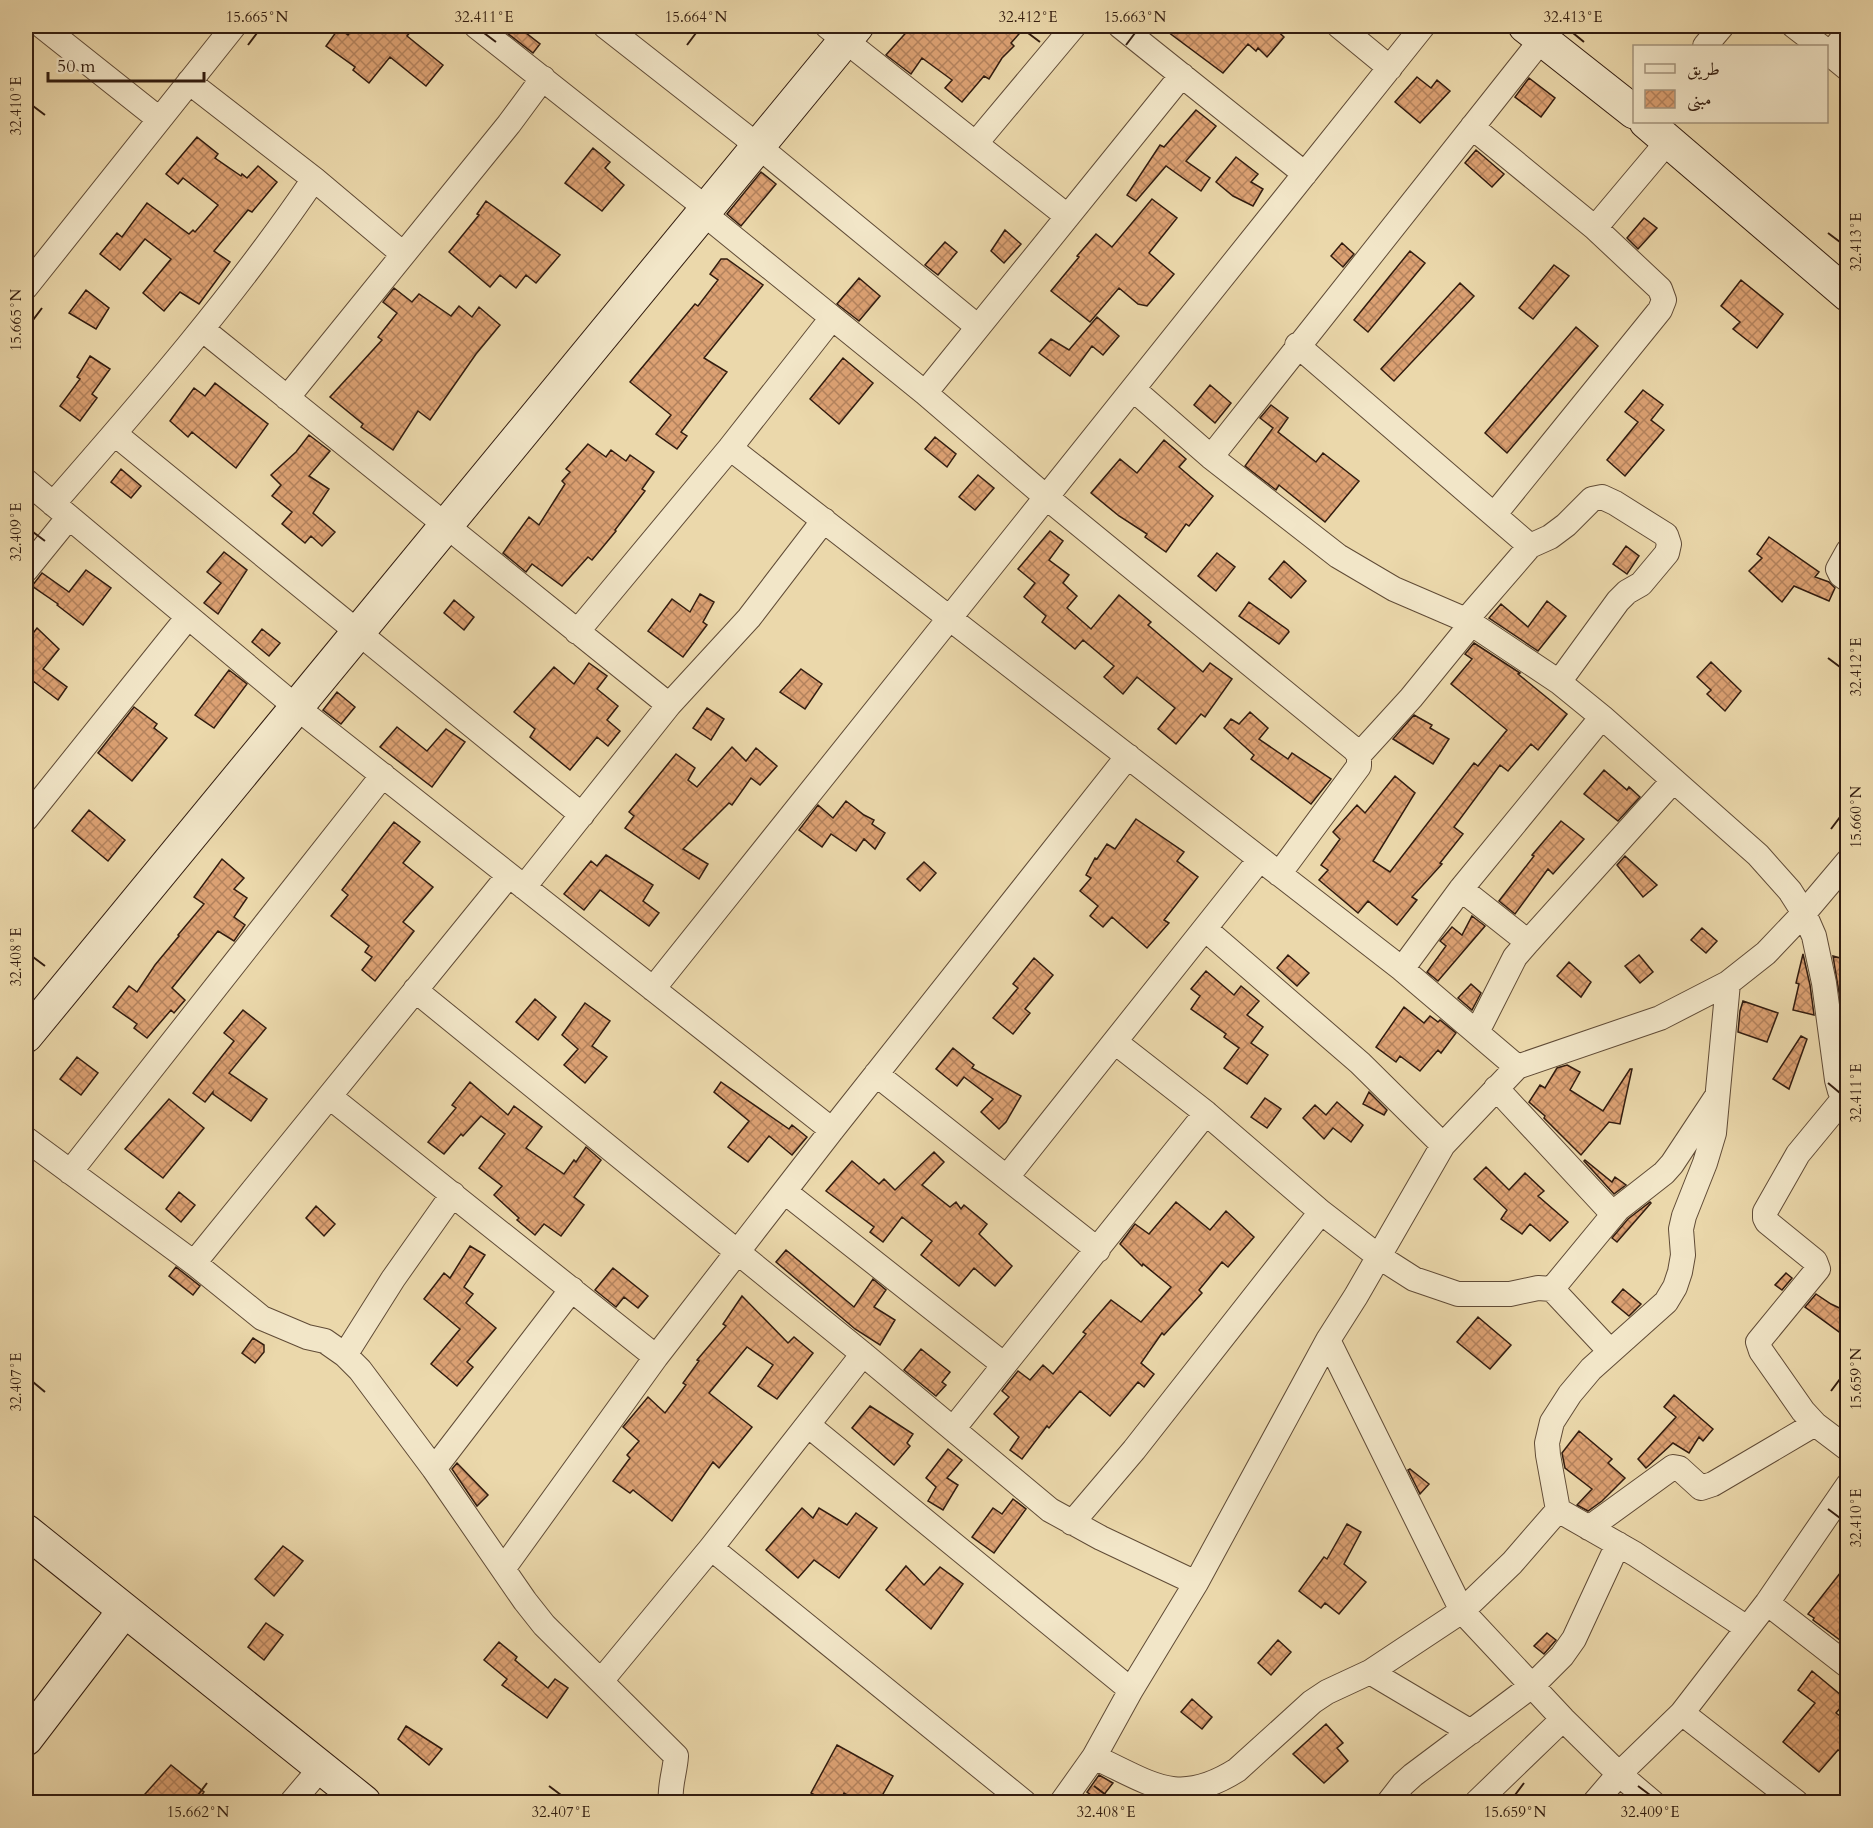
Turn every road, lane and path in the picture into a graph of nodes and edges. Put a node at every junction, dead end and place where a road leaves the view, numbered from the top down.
1 (42, 26) edge
2 (476, 26) edge
3 (605, 26) edge
4 (1074, 26) edge
5 (1120, 26) edge
6 (1339, 26) edge
7 (1424, 26) edge
8 (1722, 26) edge
9 (1794, 26) edge
10 (230, 27) edge
11 (843, 30) edge
12 (1534, 32) edge
13 (1848, 32) edge
14 (1706, 45) edge
15 (1818, 45) edge
16 (1831, 55) edge
17 (1390, 68) junction
18 (1182, 75) junction
19 (543, 78) junction
20 (189, 82) junction
21 (1633, 110) edge
22 (159, 119) junction
23 (1472, 127) junction
24 (1657, 131) edge
25 (976, 143) junction
26 (758, 146) junction
27 (1305, 174) junction
28 (314, 179) junction
29 (705, 211) junction
30 (1068, 216) junction
31 (1595, 228) junction
32 (404, 255) junction
33 (26, 287) edge
34 (1848, 295) edge
35 (832, 318) junction
36 (978, 327) junction
37 (202, 329) junction
38 (1297, 345) junction
39 (1133, 389) junction
40 (925, 393) junction
41 (287, 398) junction
42 (115, 434) junction
43 (730, 448) junction
44 (1211, 457) junction
45 (26, 482) edge
46 (1046, 497) junction
47 (61, 510) junction
48 (1494, 514) junction
49 (824, 520) junction
50 (445, 526) junction
51 (1530, 546) junction
52 (1848, 551) edge
53 (26, 570) edge
54 (1848, 580) edge
55 (188, 617) junction
56 (950, 618) junction
57 (1469, 621) junction
58 (358, 632) junction
59 (577, 632) junction
60 (1559, 682) junction
61 (669, 705) junction
62 (296, 707) junction
63 (1602, 717) junction
64 (1359, 755) junction
65 (1128, 756) junction
66 (383, 776) junction
67 (1673, 781) junction
68 (582, 815) junction
69 (26, 819) edge
70 (1260, 859) junction
71 (1848, 861) edge
72 (1279, 874) junction
73 (517, 881) junction
74 (1461, 889) junction
75 (1804, 913) junction
76 (1205, 929) junction
77 (1528, 942) junction
78 (1402, 969) junction
79 (1728, 983) junction
80 (653, 989) junction
81 (415, 990) junction
82 (1477, 1032) junction
83 (26, 1036) edge
84 (1115, 1042) junction
85 (1517, 1067) junction
86 (876, 1074) junction
87 (1496, 1088) junction
88 (1719, 1094) junction
89 (330, 1097) junction
90 (1846, 1098) edge
91 (1206, 1113) junction
92 (832, 1130) junction
93 (26, 1139) edge
94 (1443, 1145) junction
95 (70, 1172) junction
96 (1008, 1177) junction
97 (785, 1192) junction
98 (453, 1194) junction
99 (1321, 1212) junction
100 (1613, 1214) junction
101 (1098, 1250) junction
102 (739, 1252) junction
103 (1378, 1256) junction
104 (194, 1263) junction
105 (572, 1289) junction
106 (1552, 1289) junction
107 (1328, 1340) junction
108 (1610, 1351) junction
109 (863, 1354) junction
110 (345, 1355) junction
111 (656, 1357) junction
112 (1003, 1364) junction
113 (1815, 1424) junction
114 (808, 1425) junction
115 (953, 1429) junction
116 (1848, 1449) edge
117 (434, 1468) junction
118 (1848, 1485) edge
119 (1558, 1510) junction
120 (1072, 1523) junction
121 (1589, 1528) junction
122 (26, 1531) edge
123 (1618, 1544) junction
124 (711, 1548) junction
125 (503, 1569) junction
126 (1196, 1583) junction
127 (1767, 1603) junction
128 (124, 1611) junction
129 (1462, 1611) junction
130 (1748, 1628) junction
131 (1848, 1666) edge
132 (1370, 1672) junction
133 (601, 1681) junction
134 (1533, 1686) junction
135 (1131, 1690) junction
136 (1682, 1713) junction
137 (1563, 1719) junction
138 (1471, 1732) junction
139 (26, 1739) edge
140 (1094, 1757) junction
141 (320, 1768) junction
142 (1619, 1774) junction
143 (1173, 1791) junction
144 (292, 1803) edge
145 (364, 1803) edge
146 (671, 1803) edge
147 (1024, 1803) edge
148 (1062, 1803) edge
149 (1195, 1803) edge
150 (1389, 1803) edge
151 (1477, 1803) edge
152 (1595, 1803) edge
153 (1652, 1803) edge
154 (1796, 1803) edge

1 - 22 street
2 - 19 street
3 - 26 street
4 - 25 street
5 - 18 street
6 - 17 street
7 - 17 street
8 - 14 street
9 - 15 street
10 - 20 street
11 - 25 street
11 - 26 street
12 - 21 street
12 - 23 street
13 - 16 street
17 - 27 street
18 - 27 street
18 - 30 street
19 - 29 street
19 - 32 street
20 - 22 street
20 - 28 street
22 - 33 street
23 - 31 street
23 - 38 street
24 - 31 street
24 - 34 street
25 - 30 street
26 - 29 street
26 - 36 street
27 - 39 street
28 - 32 street
28 - 37 street
29 - 35 street
29 - 50 street
30 - 36 street
31 - 48 street
32 - 41 street
35 - 40 street
35 - 43 street
36 - 40 street
37 - 41 street
37 - 42 street
38 - 44 street
38 - 48 street
39 - 44 street
39 - 46 street
40 - 46 street
41 - 50 street
42 - 47 street
42 - 58 street
43 - 49 street
43 - 59 street
44 - 57 street
45 - 47 street
46 - 56 street
46 - 64 street
47 - 53 street
47 - 55 street
48 - 51 street
49 - 56 street
49 - 61 street
50 - 58 street
50 - 59 street
51 - 57 street
51 - 60 street
52 - 54 street
55 - 62 street
55 - 69 street
56 - 65 street
56 - 80 street
57 - 60 street
57 - 64 street
58 - 62 street
58 - 68 street
59 - 61 street
60 - 63 street
61 - 68 street
62 - 66 street
62 - 83 street
63 - 67 street
63 - 74 street
64 - 72 street
65 - 70 street
65 - 86 street
66 - 73 street
66 - 95 street
67 - 75 street
67 - 77 street
68 - 73 street
70 - 72 street
70 - 76 street
71 - 75 street
72 - 78 street
73 - 80 street
73 - 81 street
74 - 77 street
74 - 78 street
75 - 79 street
75 - 90 street
76 - 84 street
76 - 94 street
77 - 82 street
78 - 82 street
79 - 85 street
79 - 88 street
80 - 92 street
81 - 89 street
81 - 102 street
82 - 85 street
84 - 91 street
84 - 96 street
85 - 87 street
86 - 92 street
86 - 96 street
87 - 94 street
87 - 100 street
88 - 100 street
88 - 108 street
89 - 98 street
89 - 104 street
90 - 113 street
91 - 99 street
91 - 101 street
92 - 97 street
93 - 95 street
94 - 103 street
95 - 104 street
96 - 101 street
97 - 102 street
97 - 112 street
98 - 105 street
98 - 110 street
99 - 103 street
99 - 120 street
100 - 106 street
101 - 112 street
102 - 109 street
102 - 111 street
103 - 106 street
103 - 107 street
104 - 110 street
105 - 111 street
105 - 117 street
106 - 108 street
107 - 126 street
107 - 129 street
108 - 119 street
109 - 114 street
109 - 115 street
110 - 117 street
111 - 125 street
112 - 115 street
113 - 116 street
113 - 121 street
114 - 124 street
114 - 135 street
115 - 120 street
117 - 125 street
118 - 127 street
119 - 121 street
119 - 129 street
120 - 126 street
121 - 123 street
122 - 128 street
123 - 130 street
123 - 134 street
124 - 133 street
124 - 147 street
125 - 133 street
126 - 135 street
127 - 130 street
127 - 131 street
128 - 139 street
128 - 141 street
129 - 132 street
129 - 134 street
130 - 136 street
132 - 138 street
132 - 143 street
133 - 146 street
134 - 137 street
134 - 138 street
135 - 140 street
136 - 142 street
136 - 154 street
137 - 142 street
137 - 151 street
138 - 150 street
140 - 143 street
140 - 148 street
141 - 144 street
141 - 145 street
142 - 152 street
142 - 153 street
143 - 149 street

